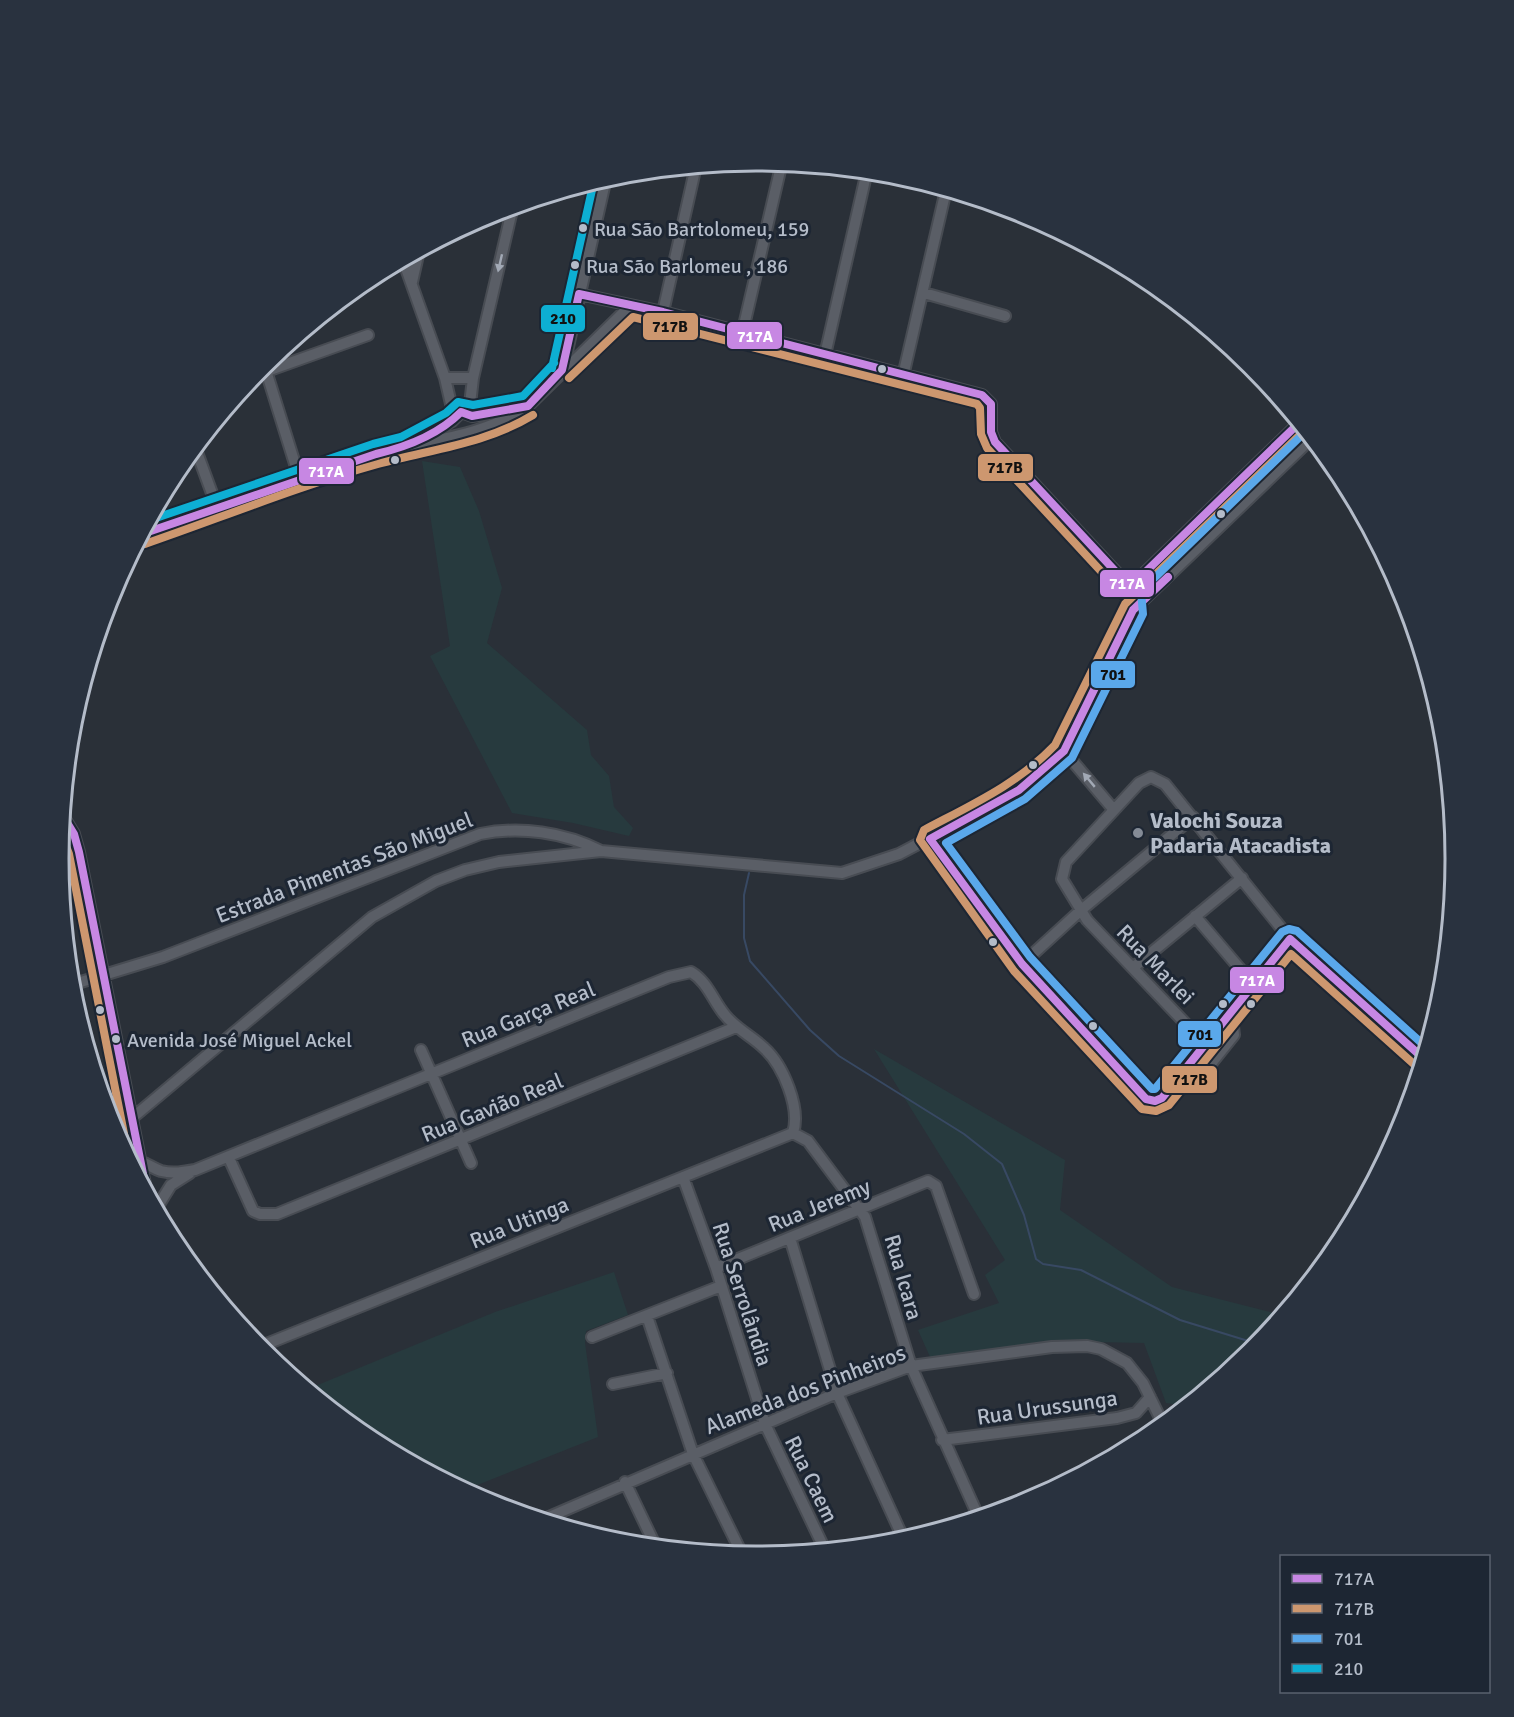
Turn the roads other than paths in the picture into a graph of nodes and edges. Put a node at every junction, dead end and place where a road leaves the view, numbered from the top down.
1 (780, 171) edge
2 (694, 174) edge
3 (865, 179) edge
4 (603, 188) edge
5 (594, 191) edge
6 (945, 197) edge
7 (601, 198) junction
8 (511, 217) edge
9 (417, 261) edge
10 (406, 267) edge
11 (412, 282) junction
12 (924, 292) junction
13 (579, 294) junction
14 (630, 306) junction
15 (663, 312) junction
16 (1005, 316) dead end
17 (742, 333) junction
18 (368, 335) dead end
19 (825, 355) junction
20 (275, 368) edge
21 (562, 370) junction
22 (268, 376) edge
23 (903, 376) junction
24 (445, 378) junction
25 (473, 378) junction
26 (528, 406) junction
27 (470, 415) junction
28 (453, 418) junction
29 (1293, 428) edge
30 (465, 432) junction
31 (1305, 443) edge
32 (405, 447) junction
33 (199, 457) edge
34 (300, 480) junction
35 (217, 507) junction
36 (153, 530) edge
37 (1130, 587) junction
38 (1133, 610) junction
39 (1064, 751) junction
40 (1114, 810) junction
41 (1193, 817) junction
42 (70, 827) edge
43 (930, 839) junction
44 (601, 851) junction
45 (1242, 878) junction
46 (1080, 911) junction
47 (1195, 916) junction
48 (1290, 939) junction
49 (1022, 964) junction
50 (1134, 967) junction
51 (103, 977) junction
52 (80, 983) edge
53 (1253, 984) junction
54 (1227, 1016) junction
55 (736, 1027) junction
56 (1205, 1044) junction
57 (422, 1050) dead end
58 (1417, 1053) edge
59 (433, 1074) junction
60 (1179, 1076) junction
61 (159, 1095) junction
62 (129, 1106) junction
63 (131, 1119) junction
64 (793, 1133) junction
65 (460, 1141) junction
66 (135, 1153) edge
67 (230, 1158) junction
68 (471, 1163) dead end
69 (142, 1166) edge
70 (195, 1170) junction
71 (683, 1177) junction
72 (161, 1201) edge
73 (861, 1210) junction
74 (790, 1238) junction
75 (716, 1268) junction
76 (722, 1286) junction
77 (974, 1294) dead end
78 (647, 1316) junction
79 (592, 1337) dead end
80 (269, 1343) edge
81 (911, 1366) junction
82 (667, 1373) junction
83 (613, 1384) dead end
84 (837, 1393) junction
85 (1150, 1397) junction
86 (1159, 1416) edge
87 (765, 1424) junction
88 (942, 1440) junction
89 (693, 1454) junction
90 (625, 1482) junction
91 (976, 1511) edge
92 (555, 1514) edge
93 (900, 1531) edge
94 (652, 1538) edge
95 (822, 1543) edge
96 (738, 1546) edge

1 - 17 street
2 - 15 street
3 - 19 street
4 - 7 street
5 - 7 street
6 - 12 street
7 - 13 street
8 -> 25 street
9 - 11 street
10 - 11 street
11 - 24 street
12 - 16 street
12 - 23 street
13 - 14 street
13 - 21 street
14 - 15 street
14 - 21 street
15 - 17 street
17 - 19 street
18 - 20 street
19 - 23 street
21 - 26 street
22 - 34 street
23 - 37 street
24 - 25 street
24 - 28 street
25 - 27 street
26 - 27 street
26 - 30 street
27 - 28 street
27 - 30 street
28 - 30 street
28 - 32 street
29 - 37 street
30 - 32 street
31 - 38 street
32 - 34 street
33 - 35 street
34 - 35 street
35 - 36 street
37 - 38 street
38 - 39 street
40 -> 39 street
39 - 43 street
40 - 41 street, Rua Marlei
40 - 46 street, Rua Marlei
41 - 45 street
41 - 46 street
42 - 51 street
43 - 44 street
43 - 49 street
44 - 51 street, Estrada Pimentas São Miguel
44 - 61 street
45 - 47 street
45 - 48 street
46 - 49 street
46 - 50 street, Rua Marlei
47 - 50 street
47 - 53 street
48 - 53 street
48 - 58 street
49 - 60 street
50 - 56 street, Rua Marlei
51 - 52 street, Estrada Pimentas São Miguel
51 - 62 street
53 - 54 street
54 - 56 street
54 - 60 street
55 - 59 street, Rua Garça Real
55 - 64 street, Rua Garça Real
55 - 65 street, Rua Gavião Real
56 - 60 street
57 - 59 street
59 - 65 street
59 - 67 street, Rua Garça Real
61 - 62 street
61 - 63 street
62 - 63 street
63 - 66 street
64 - 71 street, Rua Utinga
64 - 73 street, Rua Icara
65 - 67 street, Rua Gavião Real
65 - 68 street
67 - 70 street, Rua Garça Real
69 - 70 street
70 - 72 street
71 - 75 street, Rua Serrolândia
71 - 80 street, Rua Utinga
73 - 74 street, Rua Jeremy
73 - 77 street, Rua Jeremy
73 - 81 street, Rua Icara
74 - 75 street, Rua Jeremy
74 - 84 street
75 - 76 street, Rua Serrolândia
76 - 78 street
76 - 87 street, Rua Serrolândia
78 - 79 street
78 - 82 street
81 - 84 street, Alameda dos Pinheiros
81 - 85 street, Alameda dos Pinheiros
81 - 88 street, Rua Icara
82 - 83 street
82 - 89 street
84 - 87 street, Alameda dos Pinheiros
84 - 93 street
85 - 86 street, Alameda dos Pinheiros
85 - 88 street, Rua Urussunga
87 - 89 street, Alameda dos Pinheiros
87 - 95 street, Rua Caem
88 - 91 street, Rua Icara
89 - 90 street, Alameda dos Pinheiros
89 - 96 street
90 - 92 street, Alameda dos Pinheiros
90 - 94 street

